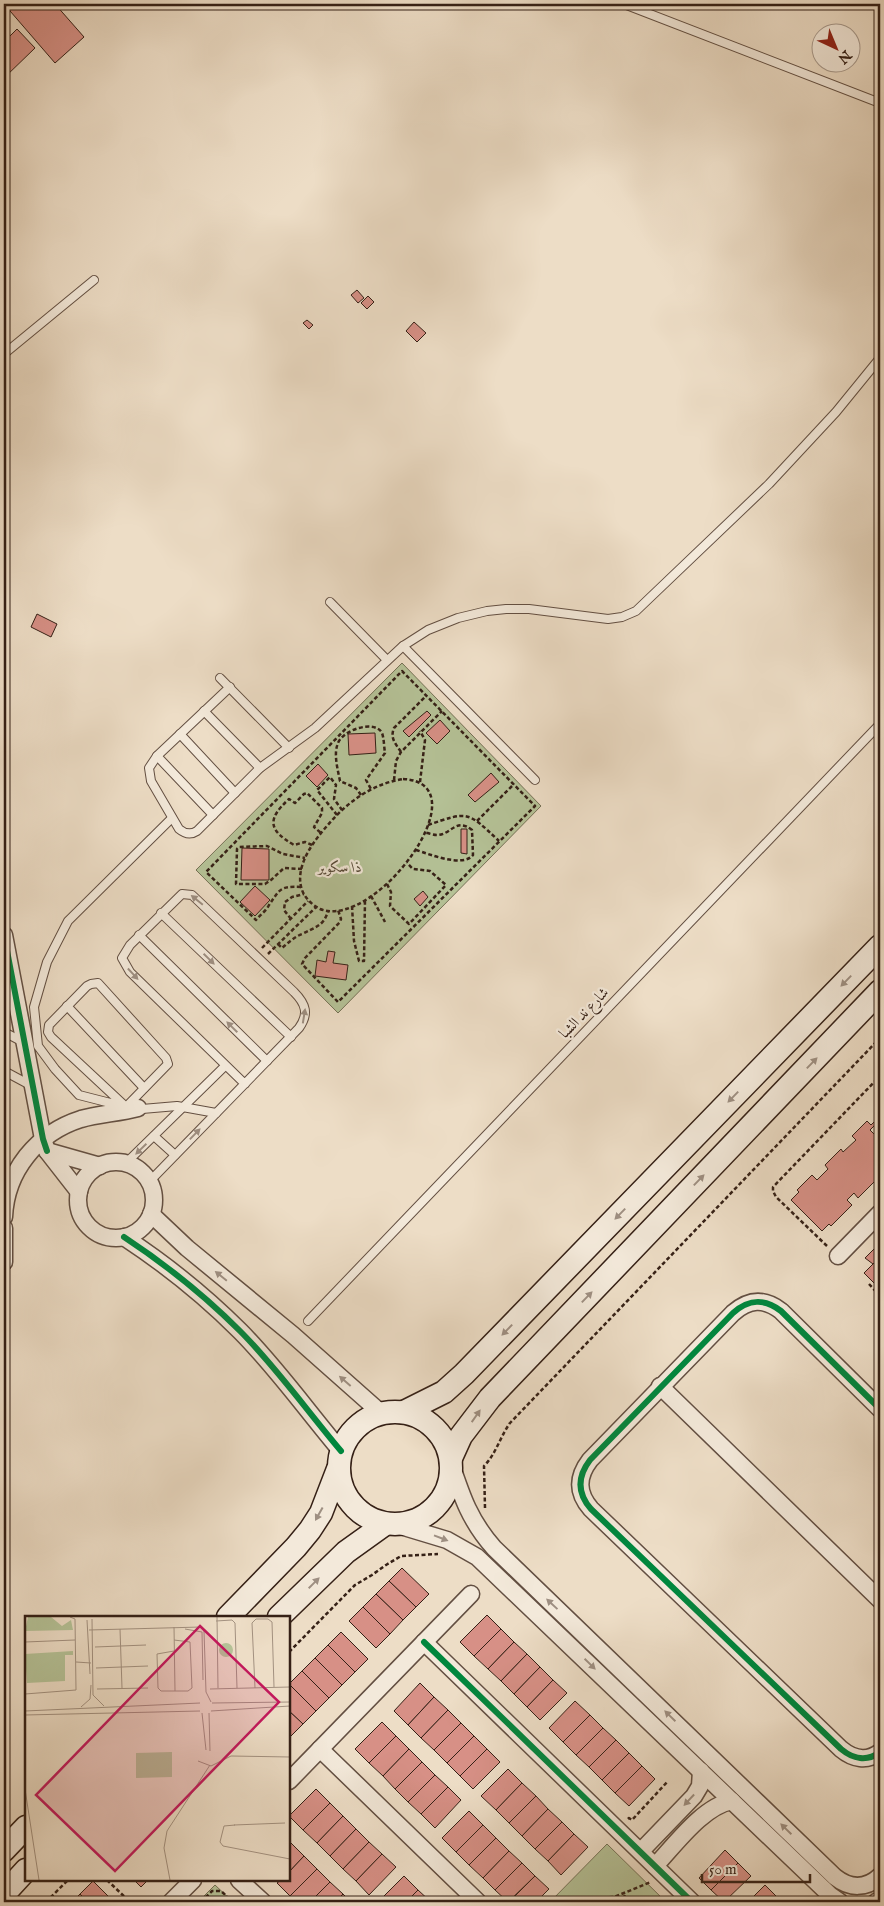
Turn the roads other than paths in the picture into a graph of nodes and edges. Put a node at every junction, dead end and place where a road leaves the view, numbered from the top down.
1 (624, 4) edge
2 (880, 103) edge
3 (94, 280) dead end
4 (4, 354) edge
5 (880, 358) edge
6 (330, 602) dead end
7 (402, 646) junction
8 (387, 660) junction
9 (220, 678) dead end
10 (230, 687) junction
11 (204, 711) junction
12 (880, 724) edge
13 (180, 734) junction
14 (289, 748) junction
15 (157, 756) junction
16 (260, 768) junction
17 (535, 780) dead end
18 (235, 792) junction
19 (213, 815) junction
20 (172, 818) junction
21 (161, 913) junction
22 (4, 935) edge
23 (140, 935) junction
24 (880, 946) edge
25 (880, 991) edge
26 (67, 1006) junction
27 (4, 1032) edge
28 (291, 1037) junction
29 (24, 1042) junction
30 (267, 1061) junction
31 (225, 1066) junction
32 (4, 1071) edge
33 (245, 1084) junction
34 (32, 1086) junction
35 (144, 1088) junction
36 (184, 1106) junction
37 (132, 1108) junction
38 (216, 1113) junction
39 (154, 1136) junction
40 (45, 1145) junction
41 (175, 1155) junction
42 (126, 1163) junction
43 (100, 1166) junction
44 (149, 1182) junction
45 (79, 1192) junction
46 (880, 1213) edge
47 (151, 1214) junction
48 (4, 1216) edge
49 (4, 1228) edge
50 (124, 1237) junction
51 (838, 1256) road end
52 (4, 1262) edge
53 (308, 1321) dead end
54 (660, 1386) junction
55 (880, 1409) edge
56 (404, 1412) junction
57 (382, 1413) junction
58 (340, 1460) junction
59 (451, 1461) junction
60 (389, 1524) junction
61 (471, 1594) dead end
62 (880, 1600) edge
63 (229, 1616) edge
64 (280, 1616) edge
65 (424, 1642) junction
66 (320, 1749) junction
67 (880, 1752) edge
68 (701, 1772) junction
69 (290, 1780) edge
70 (732, 1802) junction
71 (25, 1828) edge
72 (4, 1850) edge
73 (640, 1851) junction
74 (25, 1871) edge
75 (655, 1873) junction
76 (880, 1876) edge
77 (192, 1881) edge
78 (240, 1881) edge
79 (4, 1894) edge
80 (880, 1900) edge
81 (171, 1902) edge
82 (263, 1902) edge
83 (478, 1902) edge
84 (692, 1902) edge
85 (840, 1902) edge
86 (876, 1902) edge

1 - 2 lane
3 - 4 lane
5 - 7 lane
6 - 8 lane
7 - 8 lane
7 - 17 lane
8 - 14 lane
9 - 10 lane
10 - 11 lane
10 - 14 lane
11 - 13 lane
11 - 16 lane
12 - 53 lane, شارع ند الشبا
13 - 15 lane
13 - 18 lane
14 - 16 lane
15 - 19 lane
15 - 20 lane
16 - 18 lane
18 - 19 lane
19 - 20 lane
20 - 37 lane
21 - 23 lane
21 -> 28 lane
28 -> 21 lane
22 - 29 street
30 -> 23 lane
23 -> 31 lane
24 -> 56 main road
59 -> 25 main road
26 - 35 lane
26 - 35 lane
26 - 37 lane
27 - 29 lane
28 - 30 lane
29 - 34 street
30 - 33 lane
31 - 33 lane
31 - 36 lane
32 - 34 lane
33 - 38 lane
34 - 40 street
35 - 37 lane
36 - 37 lane
36 - 38 lane
36 - 39 lane
37 - 40 street
41 -> 38 lane
39 - 41 lane
39 -> 42 lane
40 - 43 street
40 - 45 street
40 - 48 street
41 - 44 lane
42 - 43 street
42 - 44 street
43 - 45 street
44 - 47 street
45 - 50 street
46 - 51 street
47 - 50 street
57 -> 47 street
49 - 52 street
50 - 58 street
54 - 55 street
54 - 62 street
54 - 67 street
56 - 57 main road
56 - 59 main road
57 - 58 main road
58 - 60 main road
58 -> 63 main road
59 - 60 main road
76 -> 59 street
64 -> 60 main road
60 -> 68 street
61 - 65 street
65 - 66 street
65 - 73 street
66 - 69 street
66 - 83 street
68 - 70 street
68 -> 73 street
70 - 75 street
70 - 85 street
71 - 72 main road
73 - 75 street
74 - 79 main road
75 - 84 street
77 - 81 street
78 - 82 street
80 - 86 street

